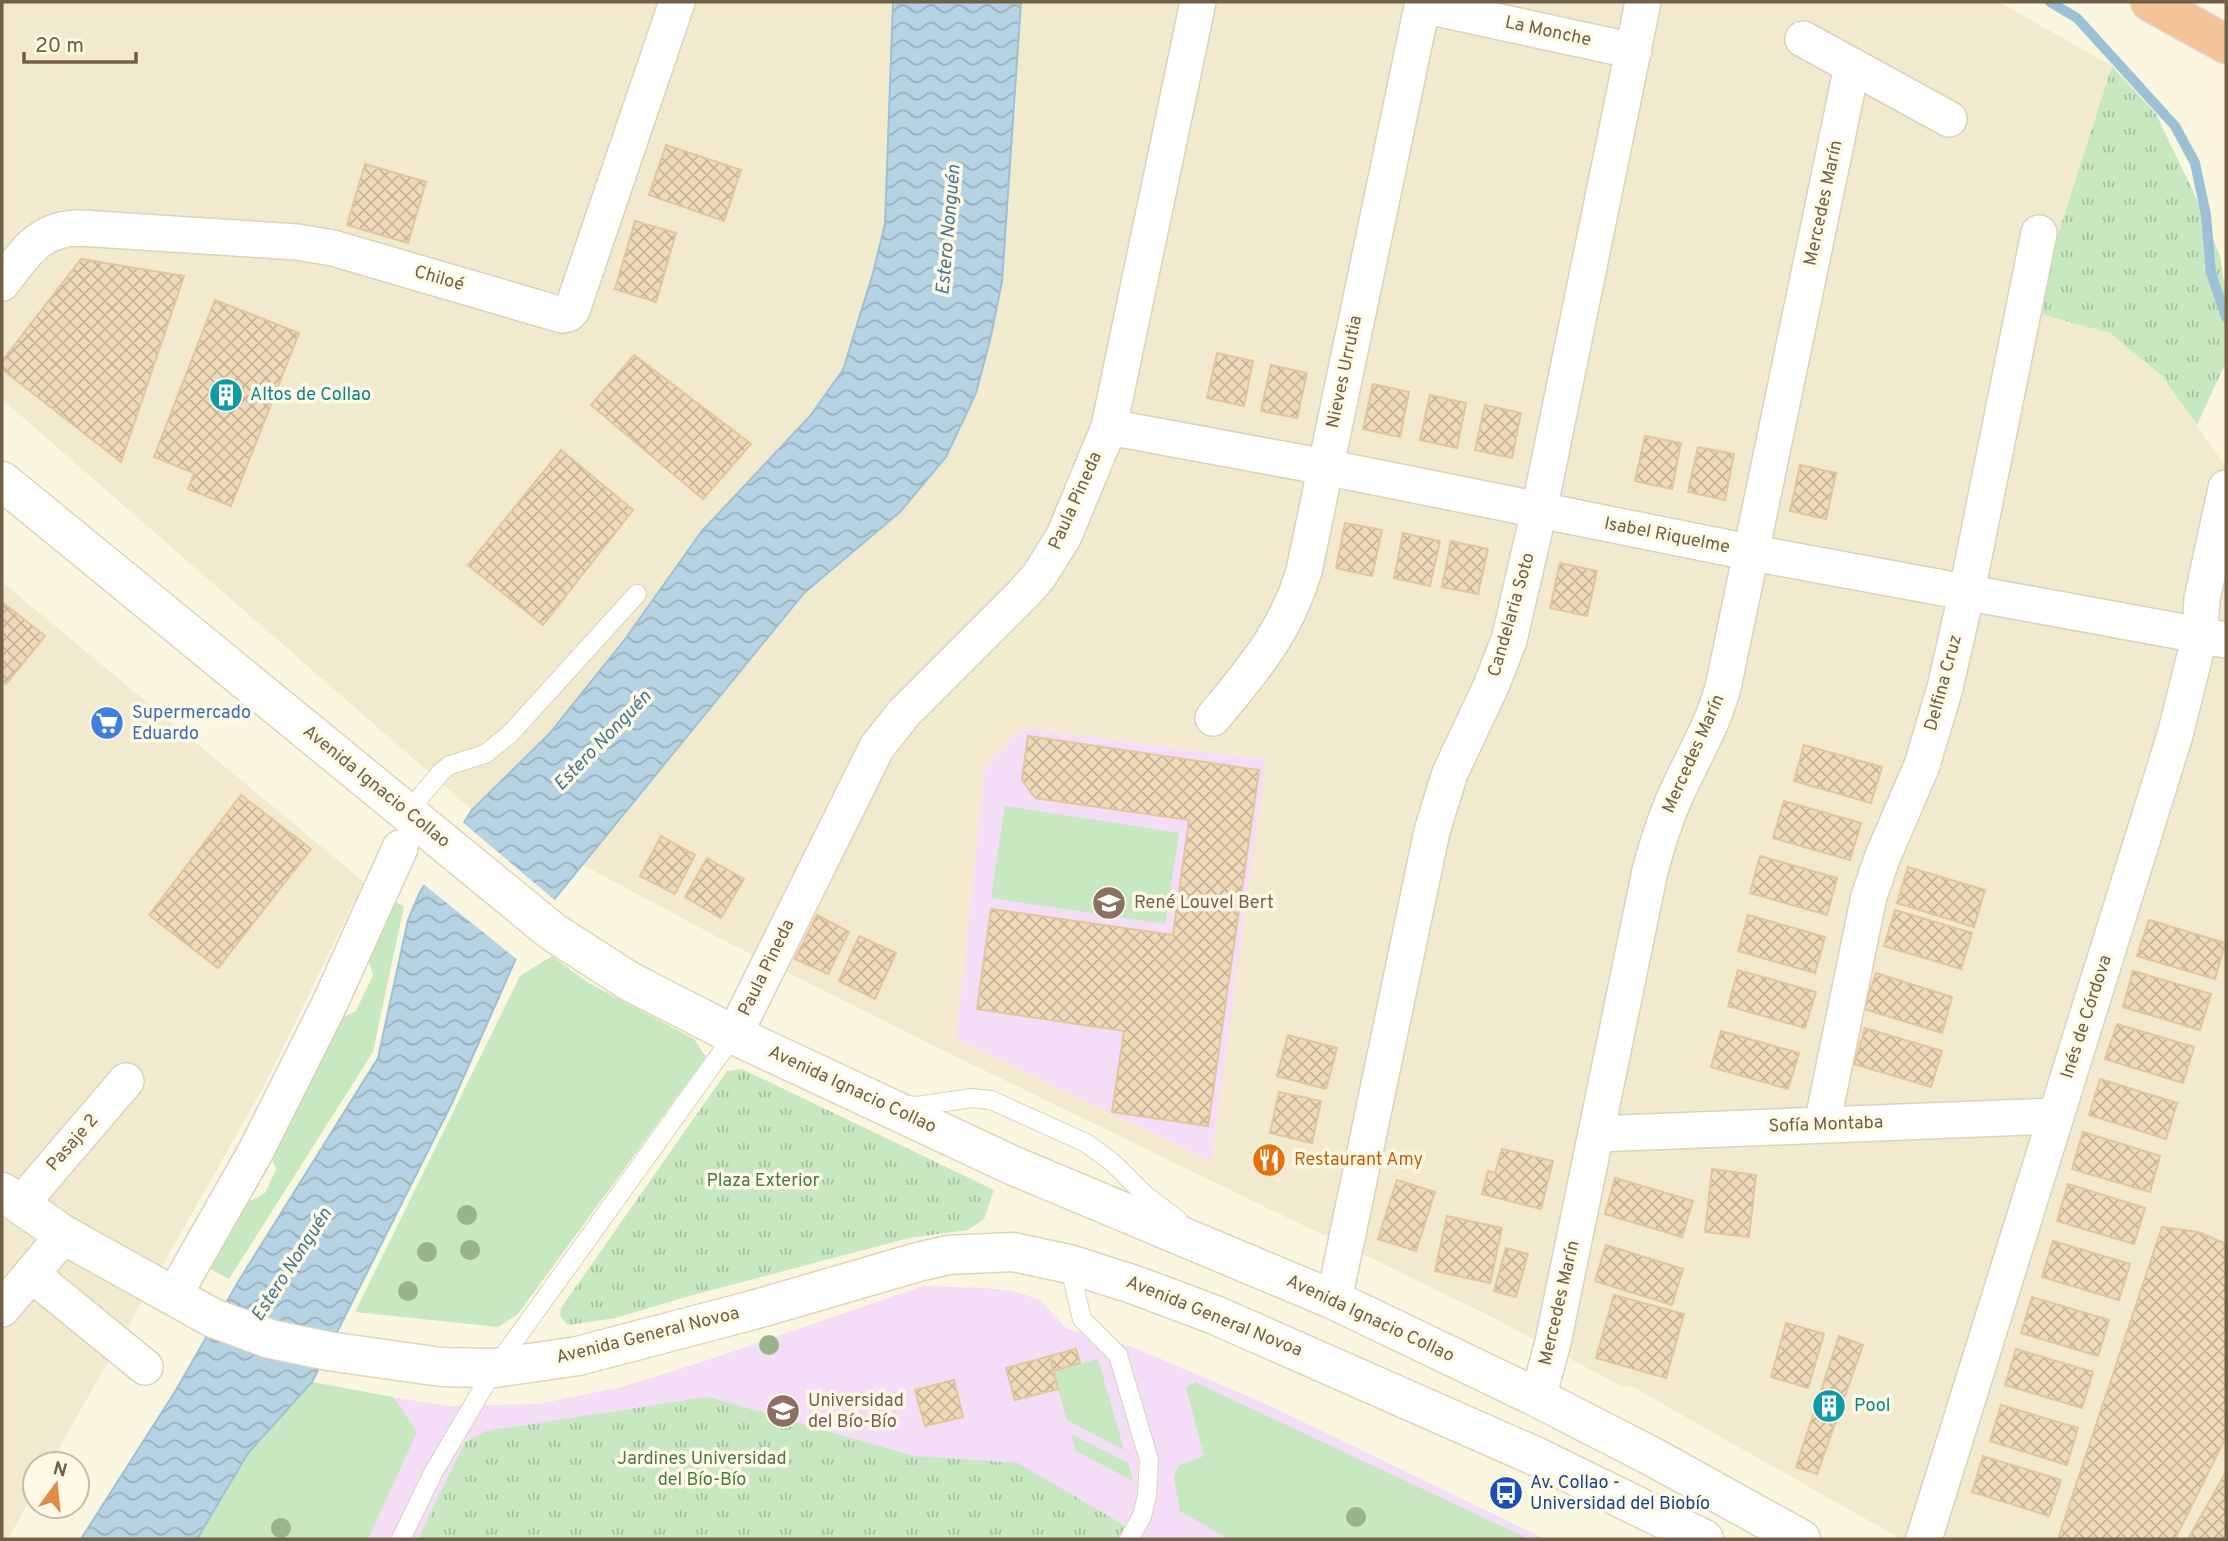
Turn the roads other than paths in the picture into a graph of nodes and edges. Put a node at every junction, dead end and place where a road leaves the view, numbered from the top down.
1 (677, 2) edge
2 (1198, 2) edge
3 (1643, 2) edge
4 (2150, 2) edge
5 (1422, 4) edge
6 (1802, 38) dead end
7 (2226, 44) edge
8 (1633, 51) junction
9 (1852, 66) junction
10 (1949, 119) dead end
11 (2039, 233) dead end
12 (2, 283) edge
13 (1109, 427) junction
14 (1325, 467) junction
15 (2, 481) edge
16 (2226, 488) edge
17 (1539, 511) junction
18 (1753, 553) junction
19 (1967, 592) junction
20 (637, 594) dead end
21 (2213, 637) edge
22 (1213, 718) dead end
23 (404, 830) junction
24 (734, 1035) junction
25 (126, 1081) dead end
26 (870, 1099) junction
27 (2056, 1116) junction
28 (1822, 1125) junction
29 (1596, 1134) junction
30 (11, 1199) edge
31 (64, 1234) junction
32 (1220, 1251) junction
33 (1069, 1264) junction
34 (31, 1274) junction
35 (1334, 1300) junction
36 (183, 1303) junction
37 (2, 1309) edge
38 (145, 1367) dead end
39 (495, 1368) junction
40 (1538, 1398) junction
41 (401, 1539) edge
42 (1129, 1539) edge
43 (1704, 1539) edge
44 (1801, 1539) edge
45 (1924, 1539) edge

1 - 12 street, Chiloé
2 - 13 street, Paula Pineda
3 - 8 street, Candelaria Soto
4 - 7 highway
5 - 8 street, La Monche
5 - 14 street, Nieves Urrutia
6 - 9 street
8 - 17 street, Candelaria Soto
9 - 10 street
9 - 18 street, Mercedes Marín
11 - 19 street, Delfina Cruz
13 - 14 street, Isabel Riquelme
13 - 24 street, Paula Pineda
14 - 17 street, Isabel Riquelme
14 - 22 street, Nieves Urrutia
15 - 23 main road, Avenida Ignacio Collao
16 - 21 street, Inés de Córdova
17 - 18 street, Isabel Riquelme
17 - 35 street, Candelaria Soto
18 - 19 street, Isabel Riquelme
18 - 29 street, Mercedes Marín
19 - 21 street, Isabel Riquelme
19 - 28 street, Delfina Cruz
20 - 23 lane
21 - 27 street, Inés de Córdova
23 - 24 main road, Avenida Ignacio Collao
23 - 36 street
24 - 26 main road, Avenida Ignacio Collao
24 - 39 lane
25 - 30 street, Pasaje 2
26 - 32 main road, Avenida Ignacio Collao
26 - 32 lane
27 - 28 street, Sofía Montaba
27 - 45 street, Inés de Córdova
28 - 29 street, Sofía Montaba
29 - 40 street, Mercedes Marín
30 - 31 main road, Avenida General Novoa
31 - 34 street
31 - 36 main road, Avenida General Novoa
32 - 35 main road, Avenida Ignacio Collao
33 - 39 main road, Avenida General Novoa
33 - 42 lane
33 - 43 main road, Avenida General Novoa
34 - 37 street
34 - 38 street
35 - 40 main road, Avenida Ignacio Collao
36 - 39 main road, Avenida General Novoa
39 - 41 lane
40 - 44 main road, Avenida Ignacio Collao

